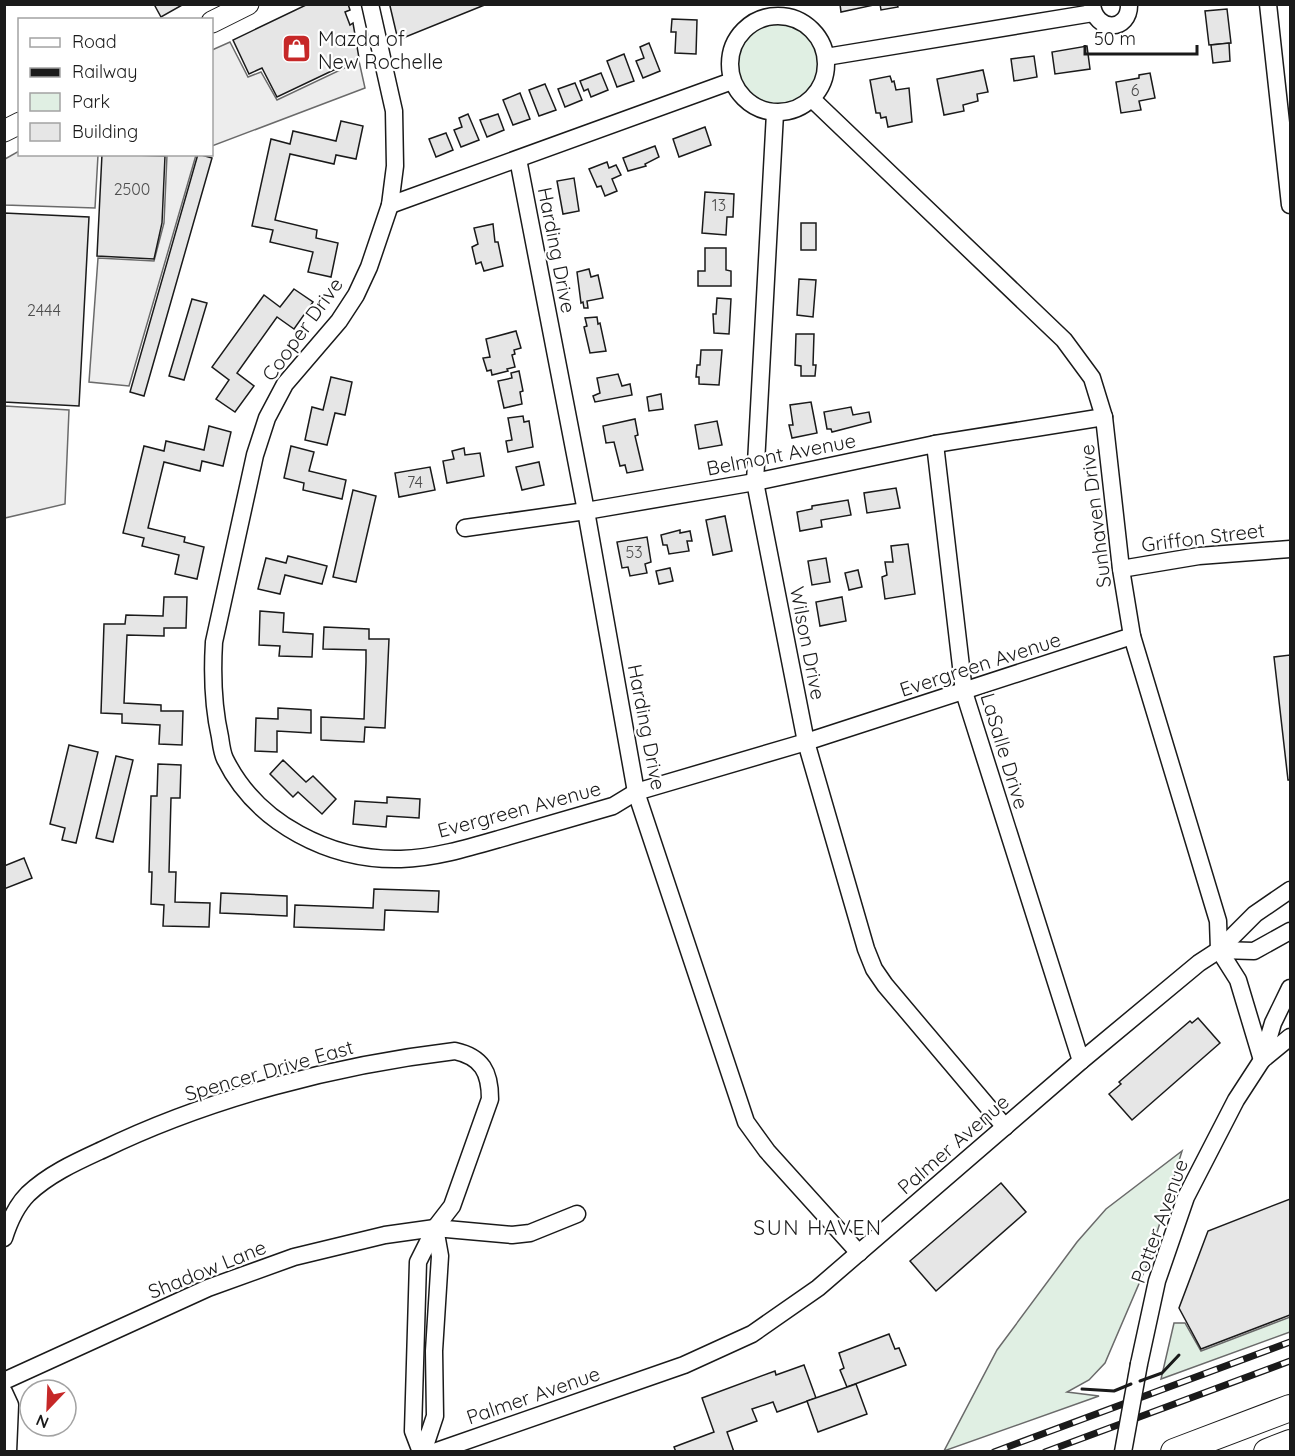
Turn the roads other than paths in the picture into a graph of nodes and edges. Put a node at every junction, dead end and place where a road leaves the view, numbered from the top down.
1 (248, 4) edge
2 (370, 4) edge
3 (1129, 4) edge
4 (1268, 4) edge
5 (1093, 9) edge
6 (761, 11) edge
7 (213, 22) edge
8 (826, 57) junction
9 (732, 81) junction
10 (812, 99) junction
11 (775, 113) junction
12 (18, 124) edge
13 (4, 131) edge
14 (518, 159) junction
15 (1290, 205) edge
16 (390, 206) junction
17 (1104, 417) junction
18 (935, 444) junction
19 (755, 482) junction
20 (586, 511) junction
21 (465, 528) dead end
22 (1290, 549) edge
23 (1121, 569) junction
24 (222, 607) joint
25 (1132, 636) junction
26 (964, 692) junction
27 (806, 742) junction
28 (636, 792) junction
29 (1290, 890) edge
30 (1290, 931) edge
31 (1219, 950) junction
32 (1290, 988) edge
33 (1290, 1037) edge
34 (1262, 1060) junction
35 (1081, 1061) junction
36 (1005, 1126) junction
37 (577, 1214) dead end
38 (435, 1228) junction
39 (4, 1238) edge
40 (858, 1253) junction
41 (4, 1381) edge
42 (4, 1392) edge
43 (1290, 1408) edge
44 (1290, 1443) edge
45 (8, 1452) edge
46 (422, 1452) edge
47 (434, 1452) edge
48 (1123, 1452) edge
49 (1174, 1452) edge
50 (1267, 1452) edge

1 - 7 main road
2 - 16 street, Cooper Drive
3 - 5 street
4 - 15 street
5 - 8 street
6 - 8 street
6 - 9 street
8 - 10 street
9 - 11 street
9 - 14 street
10 - 11 street
10 - 17 street, Sunhaven Drive
11 - 19 street, Wilson Drive
12 - 13 main road
14 - 16 street
14 - 20 street, Harding Drive
16 - 24 street, Cooper Drive
17 - 18 street, Belmont Avenue
17 - 23 street, Sunhaven Drive
18 - 19 street, Belmont Avenue
18 - 26 street, LaSalle Drive
19 - 20 street, Belmont Avenue
19 - 27 street, Wilson Drive
20 - 21 street, Belmont Avenue
20 - 28 street, Harding Drive
22 - 23 street, Griffon Street
23 - 25 street, Sunhaven Drive
24 - 28 street, Evergreen Avenue
25 - 26 street, Evergreen Avenue
25 - 31 street, Sunhaven Drive
26 - 27 street, Evergreen Avenue
26 - 35 street, LaSalle Drive
27 - 28 street, Evergreen Avenue
27 - 36 street, Wilson Drive
28 - 40 street, Harding Drive
29 - 31 street, Palmer Avenue
30 - 31 street
31 - 34 street, Sunhaven Drive
31 - 35 street, Palmer Avenue
32 - 34 street, Potter Avenue
33 - 34 street
34 - 48 street, Potter Avenue, bridge
35 - 36 street, Palmer Avenue
36 - 40 street, Palmer Avenue
37 - 38 street, Shadow Lane
38 - 39 street, Spencer Drive East
38 - 41 street, Shadow Lane
38 - 46 street
40 - 47 street, Palmer Avenue
42 - 45 street
43 - 49 highway
44 - 50 highway

